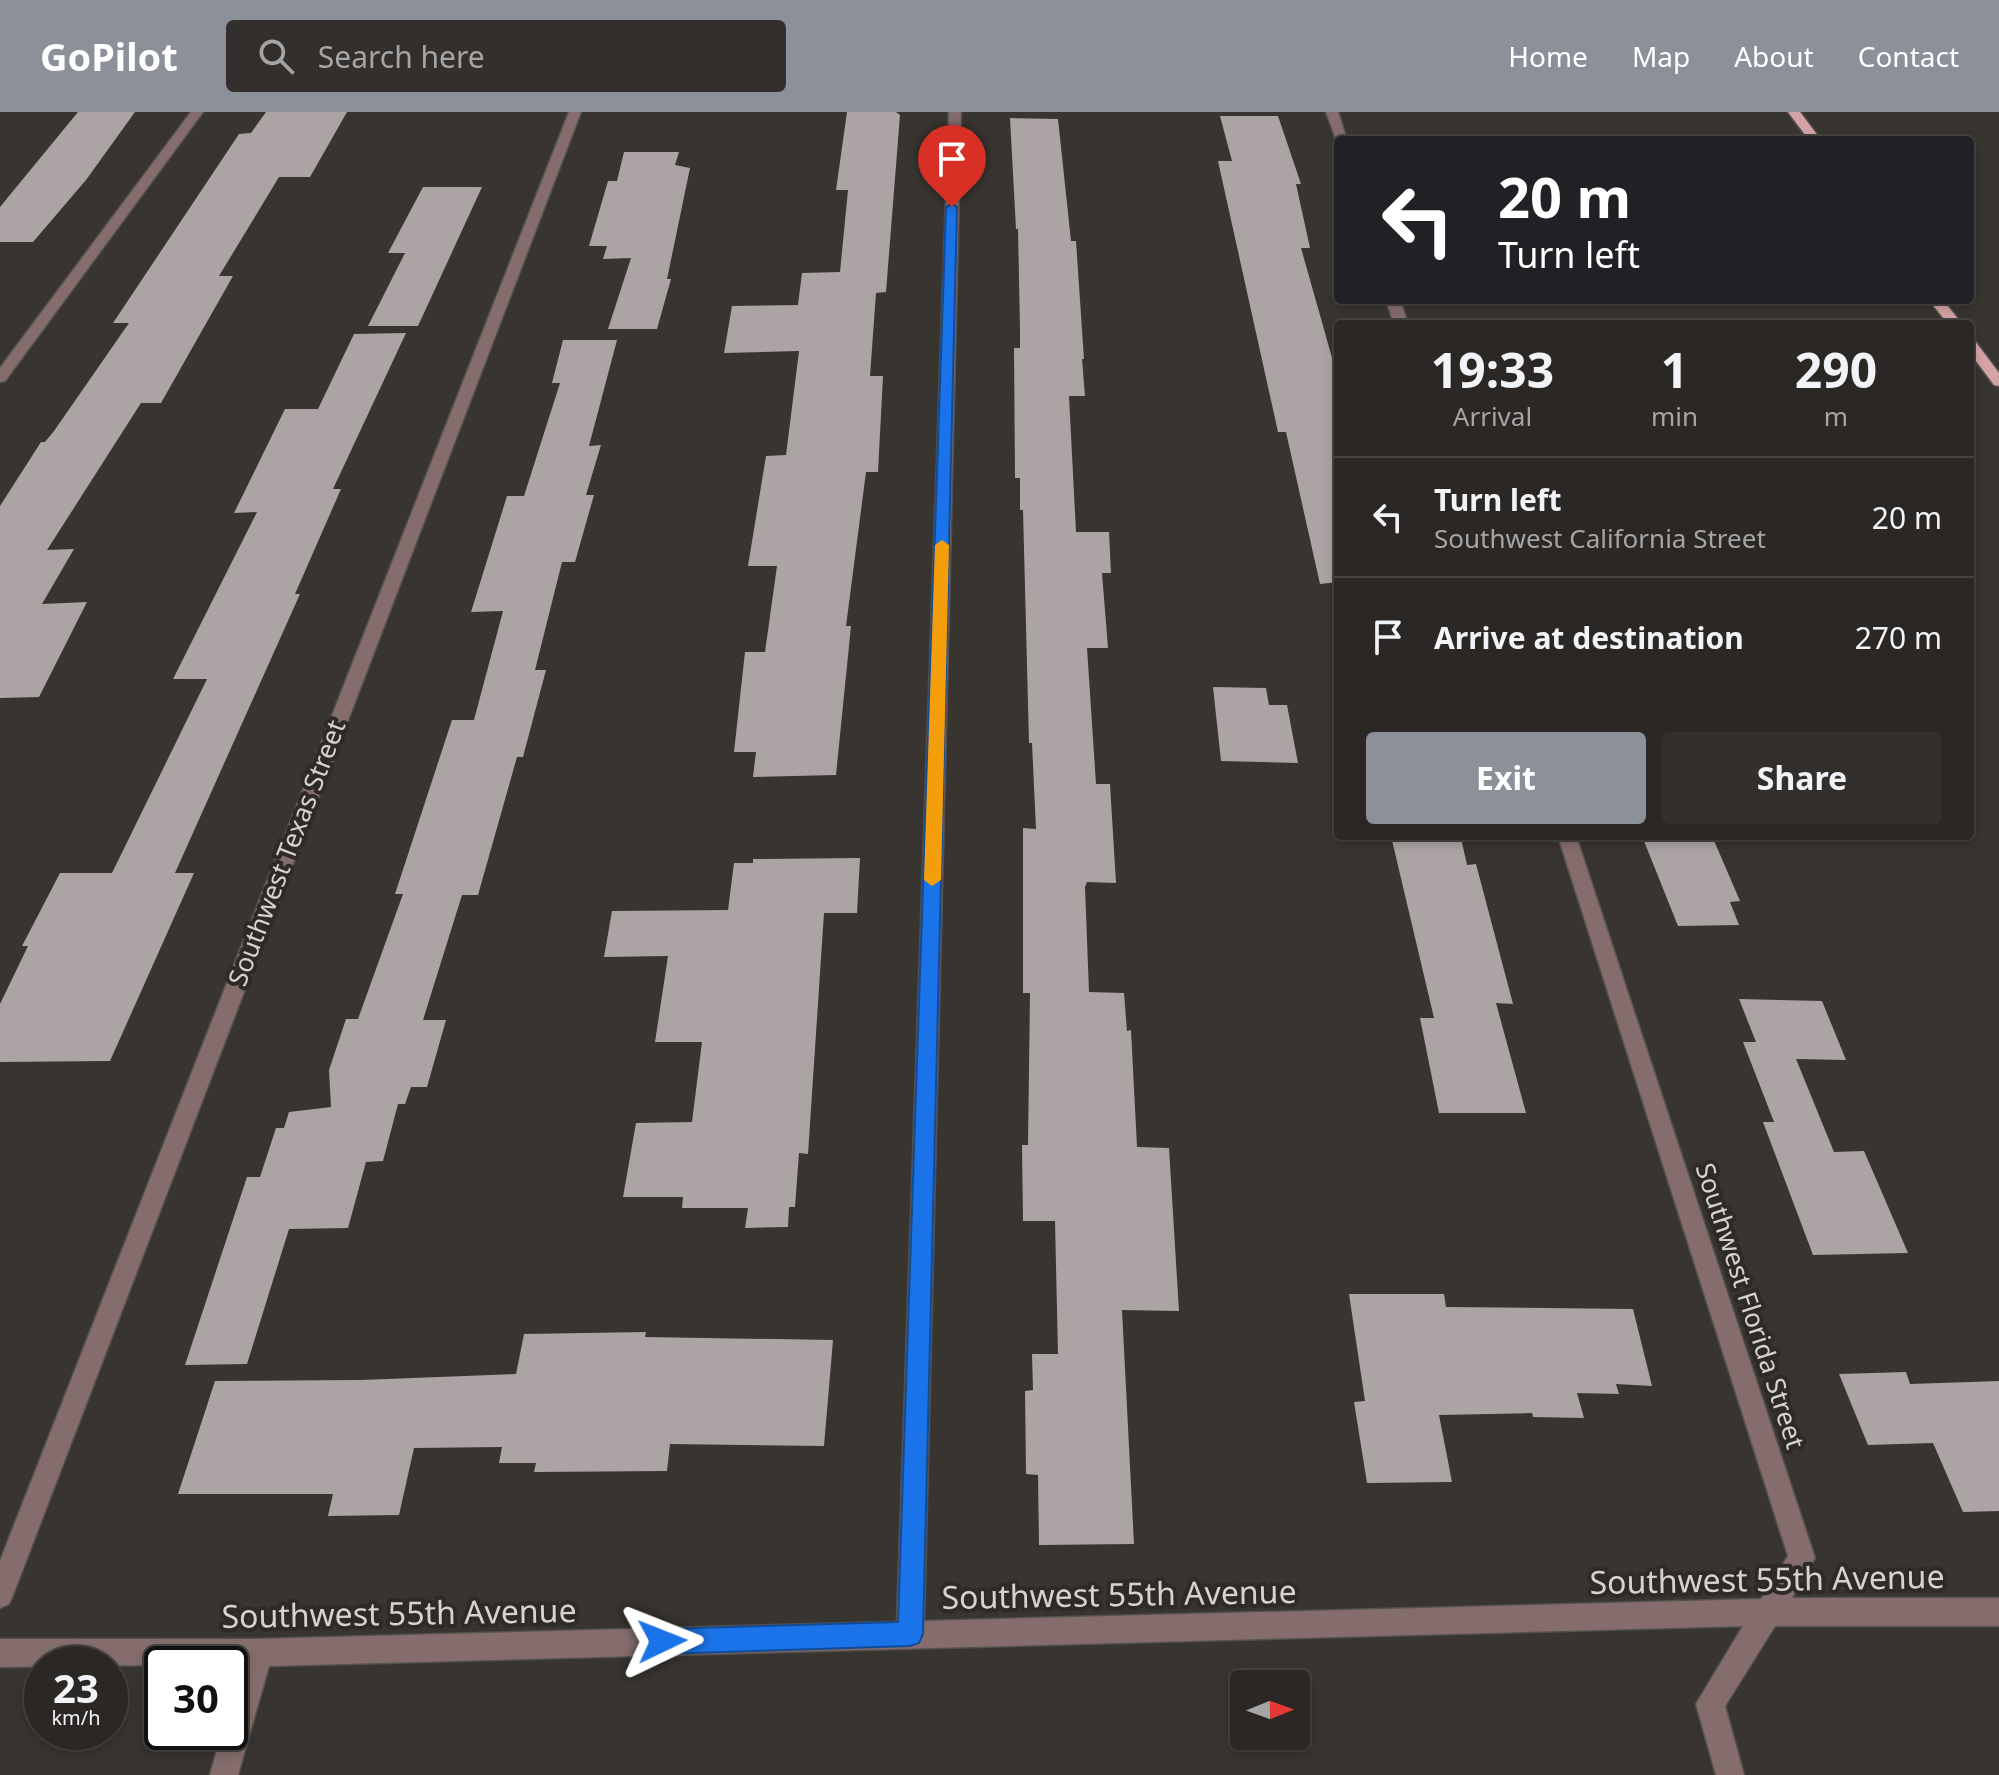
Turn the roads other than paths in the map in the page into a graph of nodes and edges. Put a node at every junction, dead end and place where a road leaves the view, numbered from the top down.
1 (197, 112) edge
2 (575, 112) edge
3 (955, 112) edge
4 (1332, 112) edge
5 (1794, 112) edge
6 (1340, 136) edge
7 (1812, 136) edge
8 (1939, 304) edge
9 (1952, 320) edge
10 (1974, 349) edge
11 (0, 378) edge
12 (1999, 382) edge
13 (1568, 840) edge
14 (0, 1595) edge
15 (1768, 1612) junction
16 (1999, 1612) edge
17 (910, 1634) junction
18 (0, 1653) edge
19 (259, 1653) junction
20 (224, 1775) edge
21 (1730, 1775) edge

1 - 11 street
2 - 14 street, Southwest Texas Street
3 - 17 street
4 - 6 street
5 - 7 main road
8 - 9 main road
10 - 12 main road
13 - 15 street, Southwest Florida Street
15 - 16 street, Southwest 55th Avenue
15 - 17 street, Southwest 55th Avenue
15 - 21 street, Southwest Florida Street
17 - 19 street, Southwest 55th Avenue
18 - 19 street, Southwest 55th Avenue
19 - 20 street

